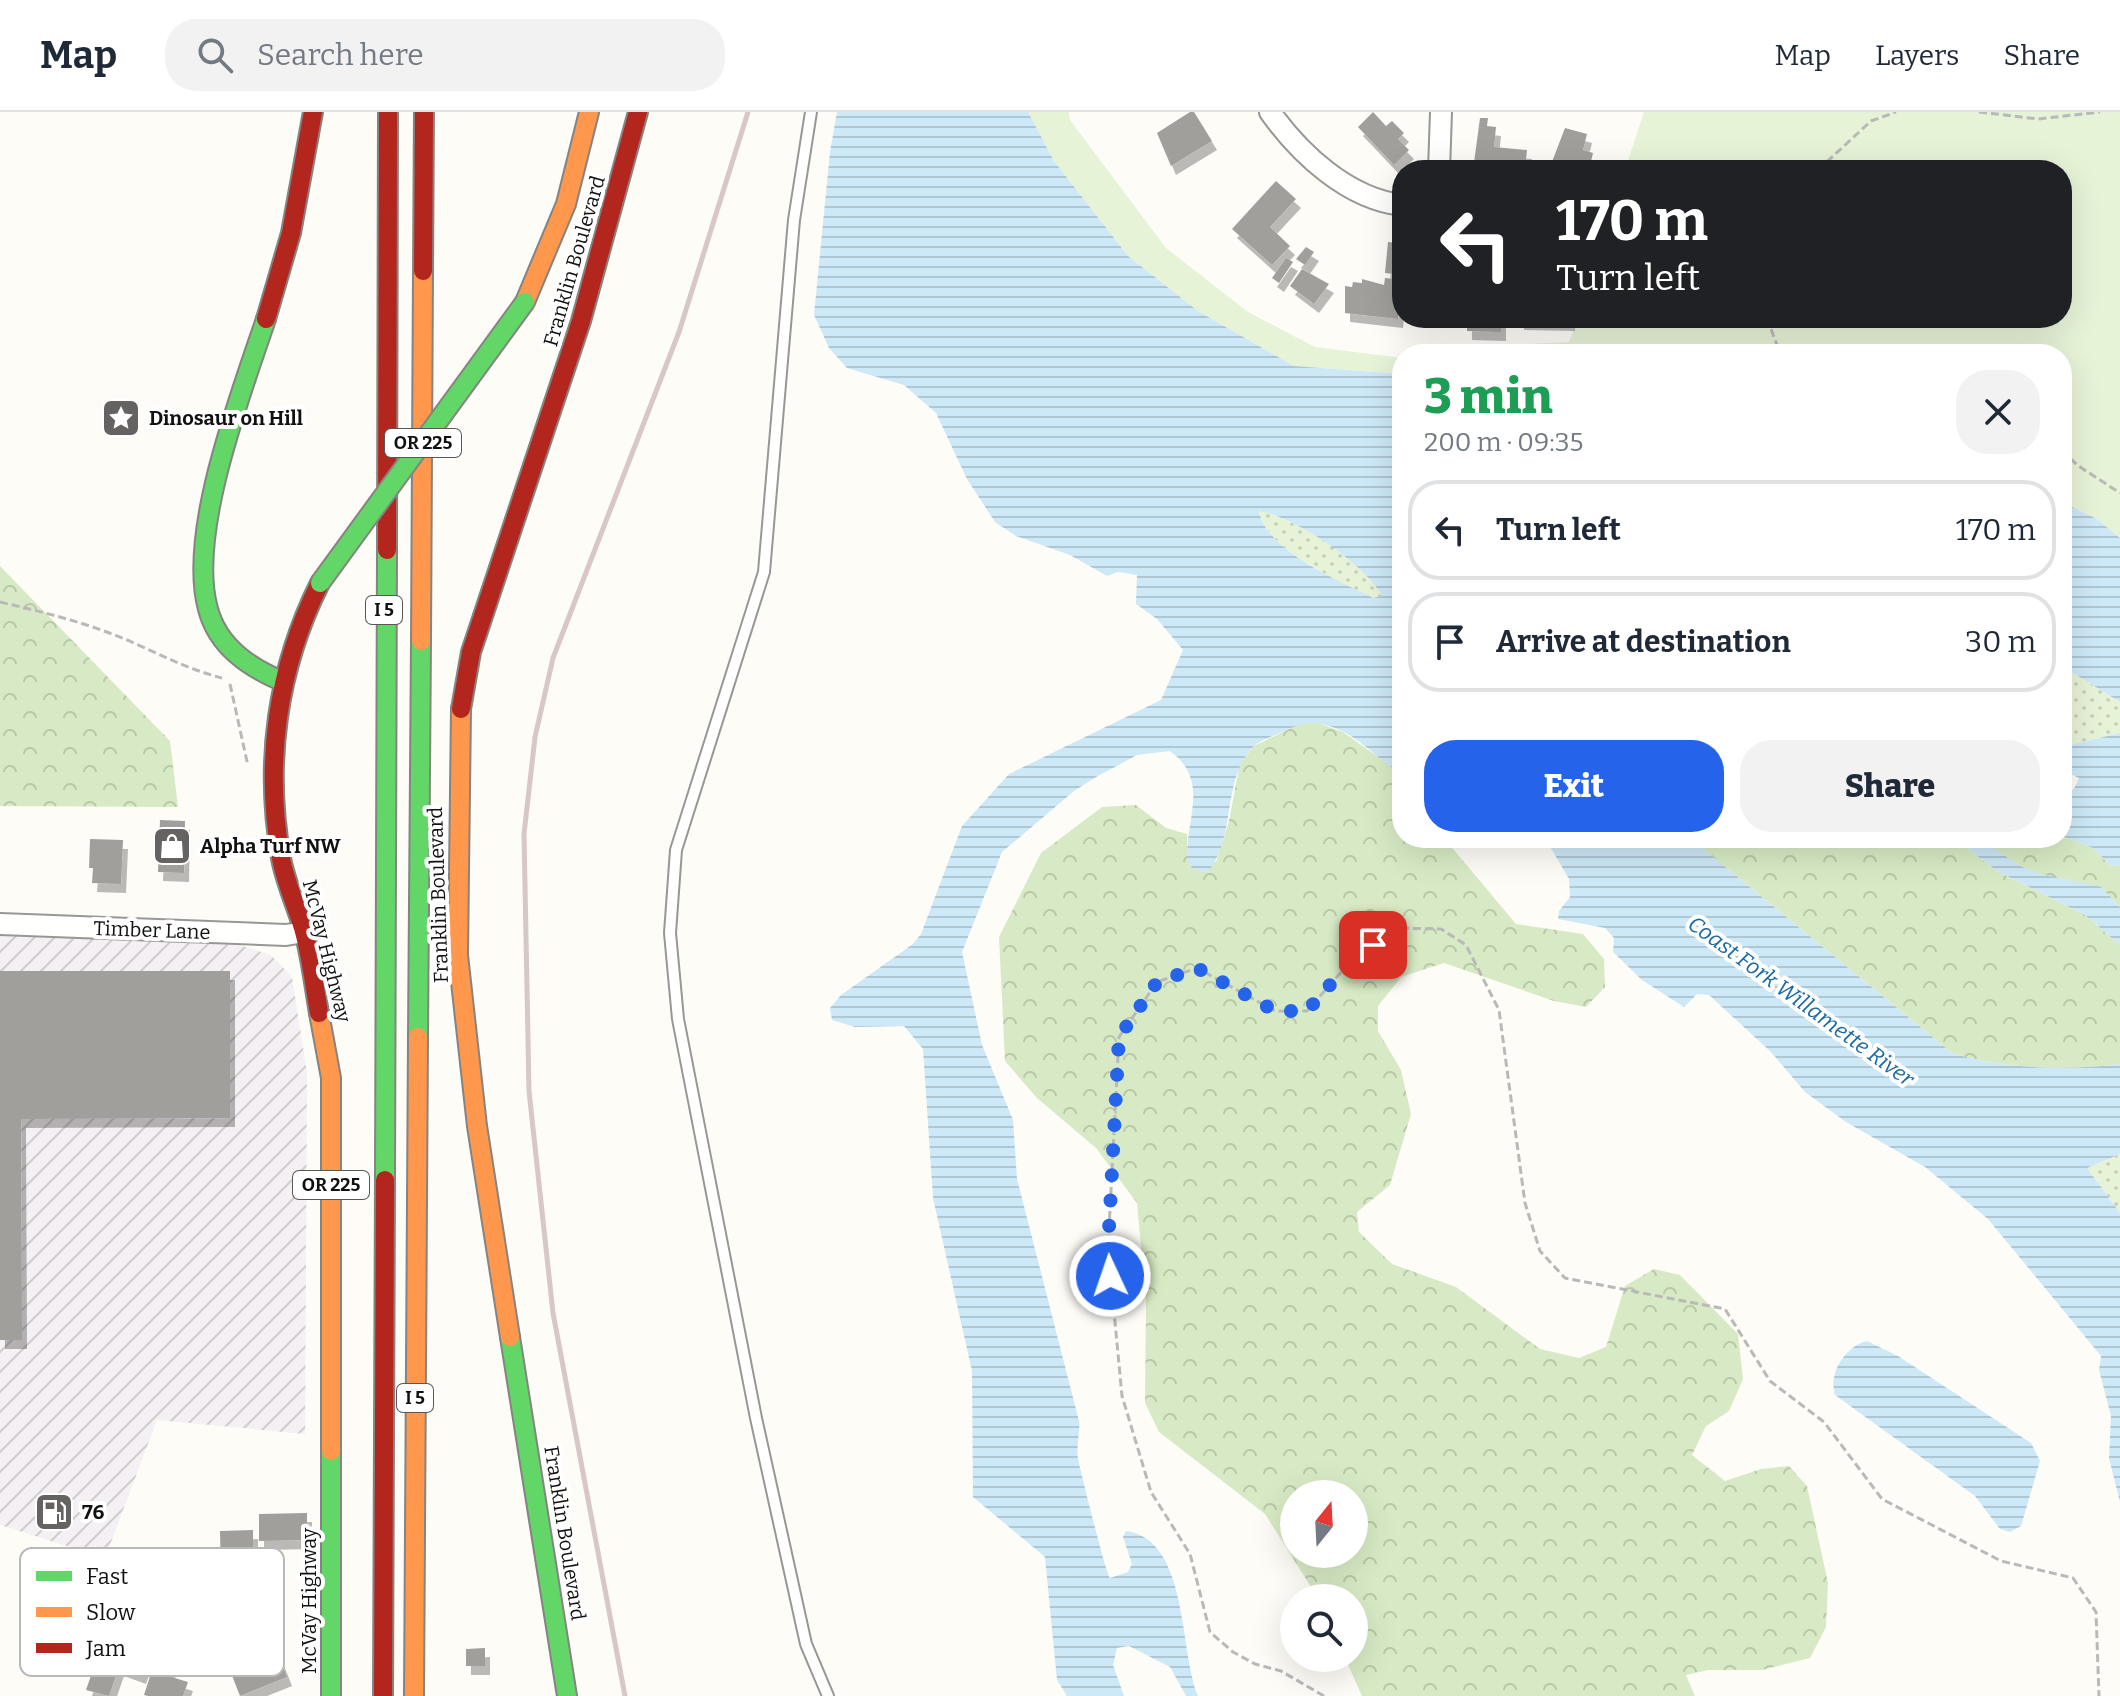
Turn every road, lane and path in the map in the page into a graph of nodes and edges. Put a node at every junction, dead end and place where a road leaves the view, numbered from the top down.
1 (313, 112) edge
2 (388, 112) edge
3 (424, 112) edge
4 (589, 112) edge
5 (638, 112) edge
6 (811, 112) edge
7 (1270, 112) edge
8 (1441, 112) edge
9 (1896, 112) edge
10 (1979, 112) edge
11 (2100, 112) edge
12 (1439, 160) edge
13 (1829, 160) edge
14 (1392, 204) edge
15 (2072, 460) edge
16 (2120, 493) edge
17 (0, 602) edge
18 (284, 682) junction
19 (252, 777) dead end
20 (0, 924) edge
21 (304, 932) junction
22 (331, 1696) edge
23 (383, 1696) edge
24 (414, 1696) edge
25 (567, 1696) edge
26 (828, 1696) edge
27 (1324, 1696) edge
28 (2099, 1696) edge

1 - 18 main road
2 - 23 main road, I 5
3 - 24 main road, I 5
4 - 18 main road, McVay Highway / OR 225, bridge
5 - 25 main road, Franklin Boulevard
6 - 26 lane
7 - 14 street
8 - 12 street
9 - 13 path
10 - 11 path
15 - 16 path
17 - 19 path
18 - 21 main road, McVay Highway / OR 225
20 - 21 street, Timber Lane
21 - 22 main road, McVay Highway / OR 225
27 - 28 path

